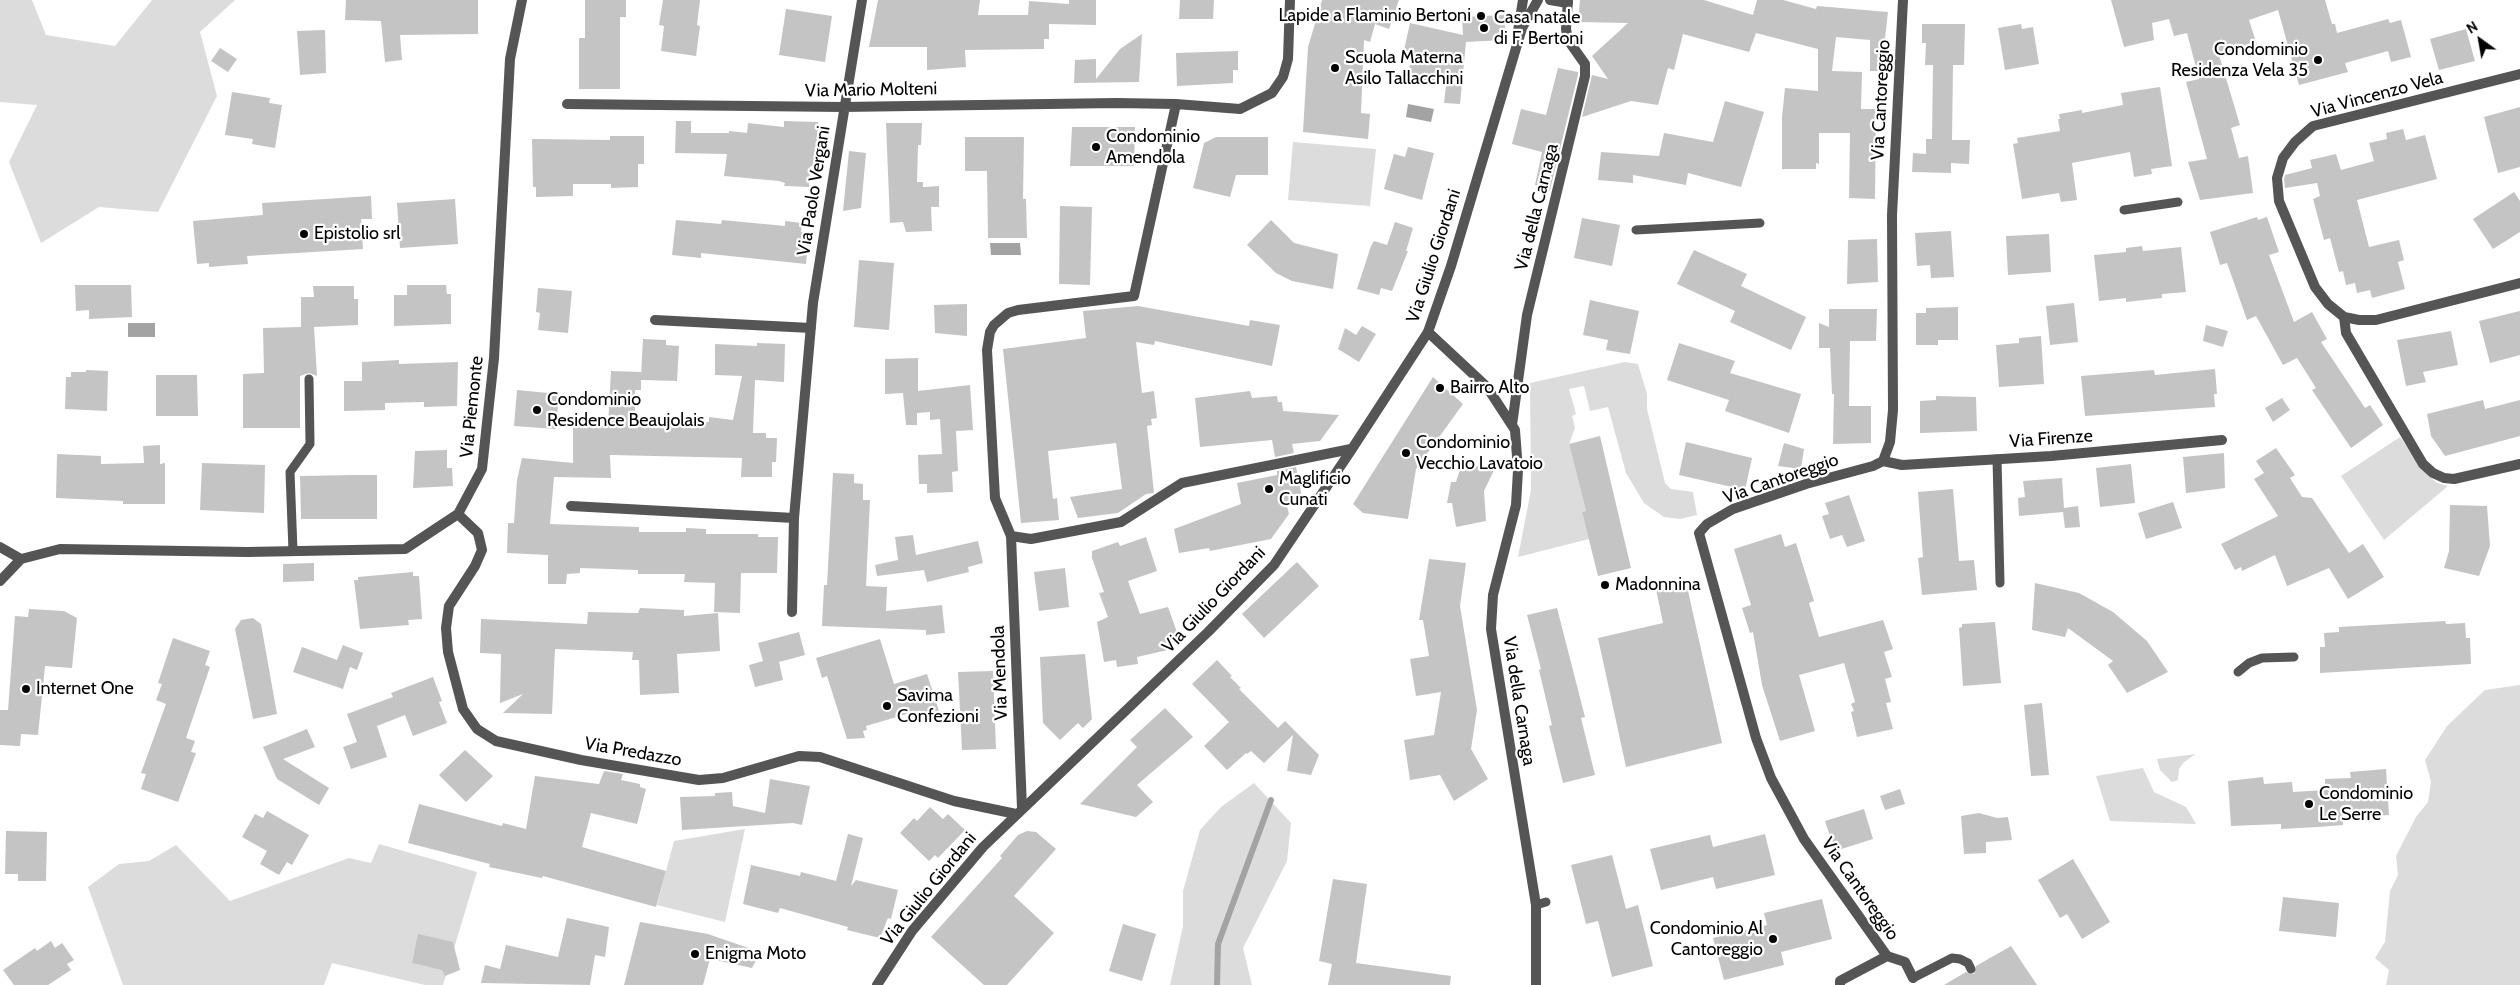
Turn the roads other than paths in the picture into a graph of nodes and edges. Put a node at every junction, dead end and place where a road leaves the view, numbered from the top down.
1 (522, 0) edge
2 (862, 0) edge
3 (1290, 0) edge
4 (1524, 0) edge
5 (1550, 0) edge
6 (1903, 0) edge
7 (1538, 1) edge
8 (1568, 1) edge
9 (1513, 59) junction
10 (2520, 74) edge
11 (566, 104) dead end
12 (1176, 104) junction
13 (843, 107) junction
14 (2178, 202) dead end
15 (2124, 210) dead end
16 (1760, 224) dead end
17 (1636, 230) dead end
18 (2520, 283) edge
19 (2344, 317) junction
20 (654, 320) dead end
21 (811, 328) junction
22 (1428, 332) junction
23 (309, 379) dead end
24 (1512, 425) junction
25 (2222, 440) dead end
26 (1352, 449) junction
27 (1997, 459) junction
28 (1883, 461) junction
29 (2520, 464) edge
30 (571, 506) dead end
31 (458, 514) junction
32 (794, 518) junction
33 (1011, 536) junction
34 (0, 547) edge
35 (293, 552) junction
36 (22, 559) junction
37 (0, 581) edge
38 (2000, 582) dead end
39 (792, 612) dead end
40 (2294, 658) dead end
41 (2238, 672) dead end
42 (1019, 811) junction
43 (1887, 956) junction
44 (1971, 969) dead end
45 (1914, 978) joint
46 (877, 985) edge
47 (1536, 985) edge
48 (1840, 985) edge

1 - 31 street, Via Piemonte
2 - 13 street, Via Paolo Vergani
3 - 12 street, Via Mario Molteni
4 - 9 street, Via Giulio Giordani
5 - 8 street
6 - 28 street, Via Cantoreggio
7 - 9 street, Via Giulio Giordani
8 - 24 street, Via della Carnaga
9 - 22 street, Via Giulio Giordani
10 - 19 street, Via Vincenzo Vela
11 - 13 street, Via Mario Molteni
12 - 13 street, Via Mario Molteni
12 - 33 street
13 - 21 street, Via Paolo Vergani
14 - 15 lane
16 - 17 lane
18 - 19 street
19 - 29 street
20 - 21 street
21 - 32 street, Via Paolo Vergani
22 - 24 street, Via della Carnaga
22 - 26 street, Via Giulio Giordani
23 - 35 lane
24 - 47 street, Via della Carnaga
25 - 27 street, Via Firenze
26 - 33 street
26 - 42 street, Via Giulio Giordani
27 - 28 street, Via Firenze
27 - 38 lane
28 - 43 street, Via Cantoreggio
30 - 32 street
31 - 35 street, Via Piemonte
31 - 42 street, Via Predazzo
32 - 39 street, Via Paolo Vergani
33 - 42 street, Via Mendola
34 - 36 street
35 - 36 street, Via Piemonte
36 - 37 street
40 - 41 lane
42 - 46 street, Via Giulio Giordani
43 - 45 street, Via Cantoreggio
43 - 48 street, Via Cantoreggio
44 - 45 lane

